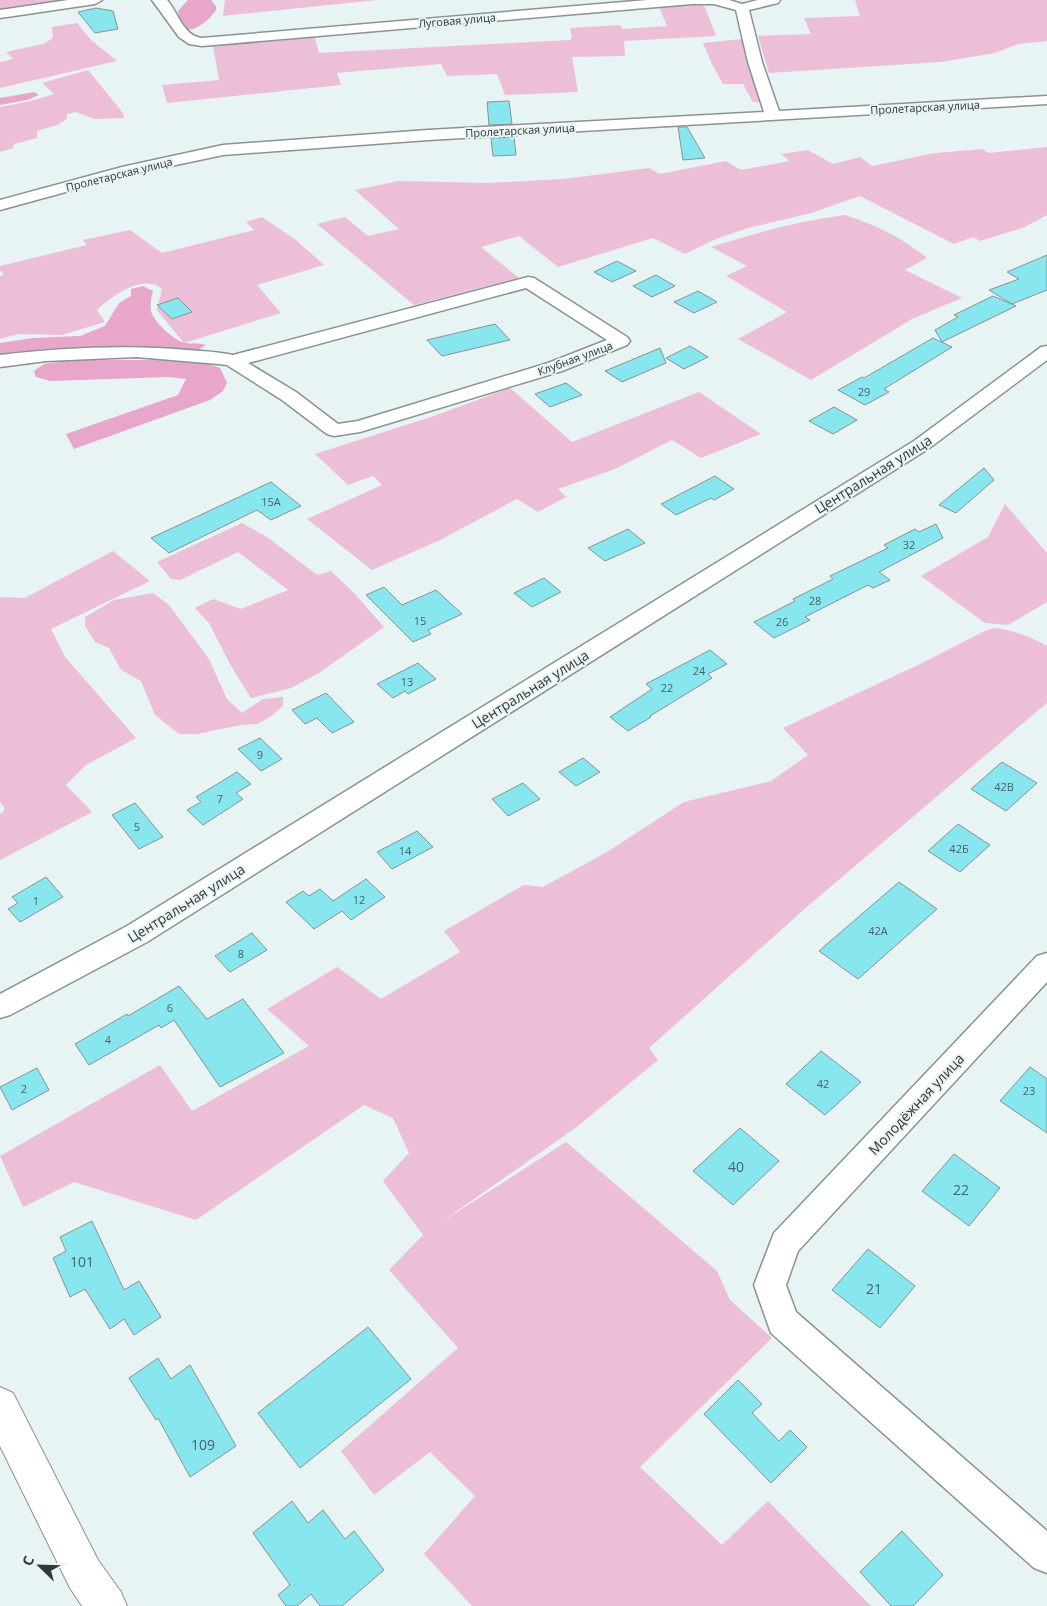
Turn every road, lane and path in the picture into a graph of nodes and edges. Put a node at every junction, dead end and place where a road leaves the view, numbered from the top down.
1 (95, 0) edge
2 (159, 0) edge
3 (773, 0) edge
4 (742, 8) junction
5 (0, 14) edge
6 (1047, 100) edge
7 (773, 115) junction
8 (0, 205) edge
9 (1047, 351) edge
10 (0, 361) edge
11 (234, 361) junction
12 (1047, 964) edge
13 (0, 1008) edge
14 (0, 1406) edge
15 (1047, 1555) edge
16 (107, 1606) edge

1 - 5 street
2 - 4 street, Луговая улица
3 - 4 street
4 - 7 street
6 - 7 street, Пролетарская улица
7 - 8 street, Пролетарская улица
9 - 13 street, Центральная улица
10 - 11 street
11 - 11 street, Клубная улица
12 - 15 street, Молодёжная улица
14 - 16 main road

